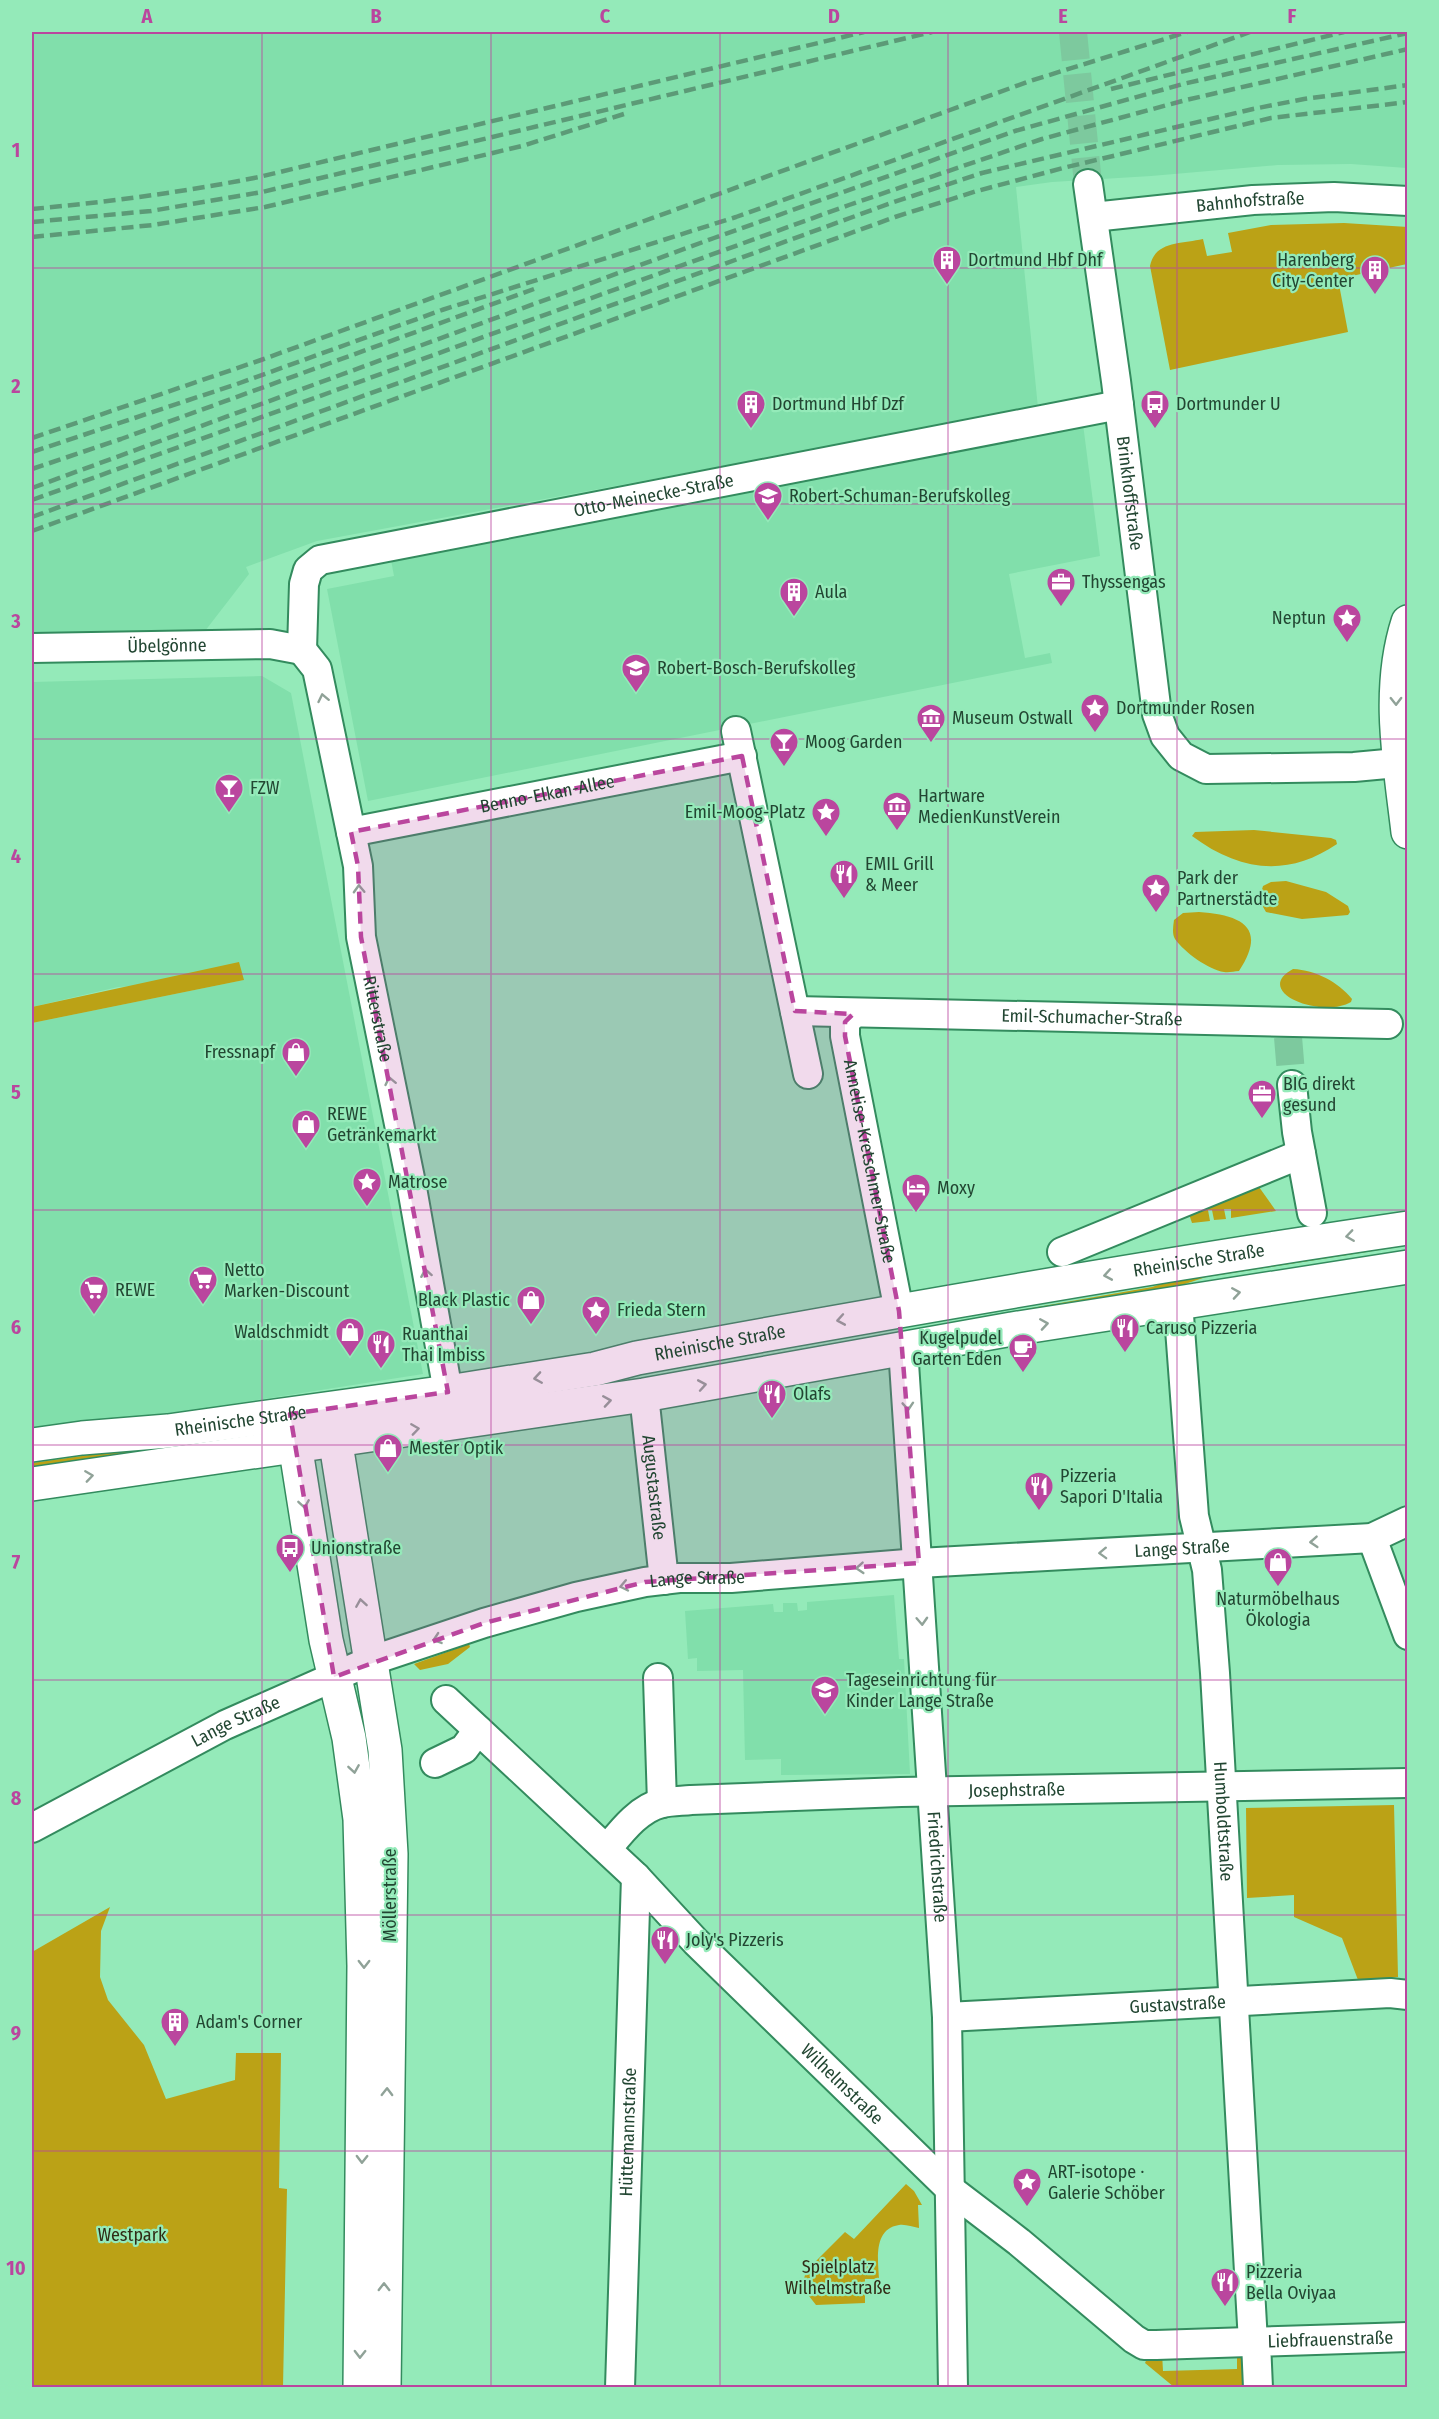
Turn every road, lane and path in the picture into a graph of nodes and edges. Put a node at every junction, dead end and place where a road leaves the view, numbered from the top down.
1 (1088, 184) tunnel mouth
2 (1407, 201) edge
3 (1093, 217) junction
4 (1119, 405) junction
5 (1407, 622) edge
6 (32, 648) edge
7 (302, 650) junction
8 (1404, 763) edge
9 (351, 832) junction
10 (1407, 832) edge
11 (795, 1011) junction
12 (853, 1014) junction
13 (1388, 1024) dead end
14 (808, 1074) dead end
15 (1292, 1085) tunnel mouth
16 (1301, 1154) junction
17 (1312, 1213) dead end
18 (1407, 1228) edge
19 (1062, 1252) dead end
20 (1407, 1267) edge
21 (1178, 1302) junction
22 (899, 1311) junction
23 (903, 1348) junction
24 (448, 1392) junction
25 (644, 1395) junction
26 (330, 1408) junction
27 (290, 1414) junction
28 (336, 1440) junction
29 (32, 1445) edge
30 (295, 1446) junction
31 (32, 1484) edge
32 (1407, 1521) edge
33 (1372, 1538) junction
34 (1203, 1548) junction
35 (918, 1563) junction
36 (664, 1580) junction
37 (1407, 1635) edge
38 (370, 1661) junction
39 (334, 1677) junction
40 (658, 1678) dead end
41 (446, 1700) dead end
42 (478, 1730) junction
43 (435, 1762) dead end
44 (1407, 1783) edge
45 (1222, 1786) junction
46 (932, 1792) junction
47 (662, 1803) junction
48 (32, 1828) edge
49 (607, 1849) junction
50 (636, 1877) junction
51 (1407, 1995) edge
52 (1233, 2002) junction
53 (947, 2017) junction
54 (951, 2190) junction
55 (1407, 2337) edge
56 (1255, 2342) junction
57 (360, 2388) edge
58 (384, 2388) edge
59 (620, 2388) edge
60 (953, 2388) edge
61 (1258, 2388) edge

1 - 3 street, Brinkhoffstraße
2 - 3 street, Bahnhofstraße
3 - 4 street, Brinkhoffstraße
4 - 7 street, Otto-Meinecke-Straße
4 - 8 street, Brinkhoffstraße
5 -> 8 main road
6 - 7 street, Übelgönne
9 -> 7 street, Ritterstraße
8 - 10 main road
9 - 11 street, Benno-Elkan-Allee
24 -> 9 street, Ritterstraße
11 - 12 street, Emil-Schumacher-Straße
11 - 14 street
12 - 13 street, Emil-Schumacher-Straße
12 - 22 street, Annelise-Kretschmer-Straße
15 - 16 street
16 - 17 street
16 - 19 street
18 -> 22 main road, Rheinische Straße
21 -> 20 main road, Rheinische Straße
23 -> 21 main road, Rheinische Straße
21 - 34 street, Humboldtstraße
22 - 23 main road
22 -> 24 main road, Rheinische Straße
25 -> 23 main road, Rheinische Straße
23 -> 35 street, Friedrichstraße
24 - 26 main road, Rheinische Straße
28 -> 25 main road, Rheinische Straße
25 - 36 street, Augustastraße
26 - 27 main road, Rheinische Straße
26 - 28 main road, Möllerstraße
27 - 29 main road, Rheinische Straße
27 - 30 main road, Möllerstraße
28 - 30 main road, Rheinische Straße
38 -> 28 main road, Möllerstraße
31 -> 30 main road, Rheinische Straße
30 -> 39 main road, Möllerstraße
32 - 33 street, Lange Straße
33 -> 34 street, Lange Straße
33 - 37 street
34 -> 35 street, Lange Straße
34 - 45 street, Humboldtstraße
35 -> 36 street, Lange Straße
35 -> 46 street, Friedrichstraße
36 -> 38 street, Lange Straße
38 - 39 street, Lange Straße
58 -> 38 main road, Möllerstraße
39 - 48 street, Lange Straße
39 -> 57 main road, Möllerstraße
40 - 47 street
41 - 42 street, Wilhelmstraße
42 - 43 street
42 - 49 street, Wilhelmstraße
44 - 45 street, Josephstraße
45 - 46 street, Josephstraße
45 - 52 street, Humboldtstraße
46 - 47 street, Josephstraße
46 - 53 street, Friedrichstraße
47 - 49 street, Josephstraße
49 - 50 street, Wilhelmstraße
50 - 54 street, Wilhelmstraße
50 - 59 street, Hüttemannstraße
51 - 52 street, Gustavstraße
52 - 53 street, Gustavstraße
52 - 56 street, Humboldtstraße
53 - 54 street, Friedrichstraße
54 - 56 street, Wilhelmstraße
54 - 60 street, Friedrichstraße
55 - 56 street, Liebfrauenstraße
56 - 61 street, Humboldtstraße

